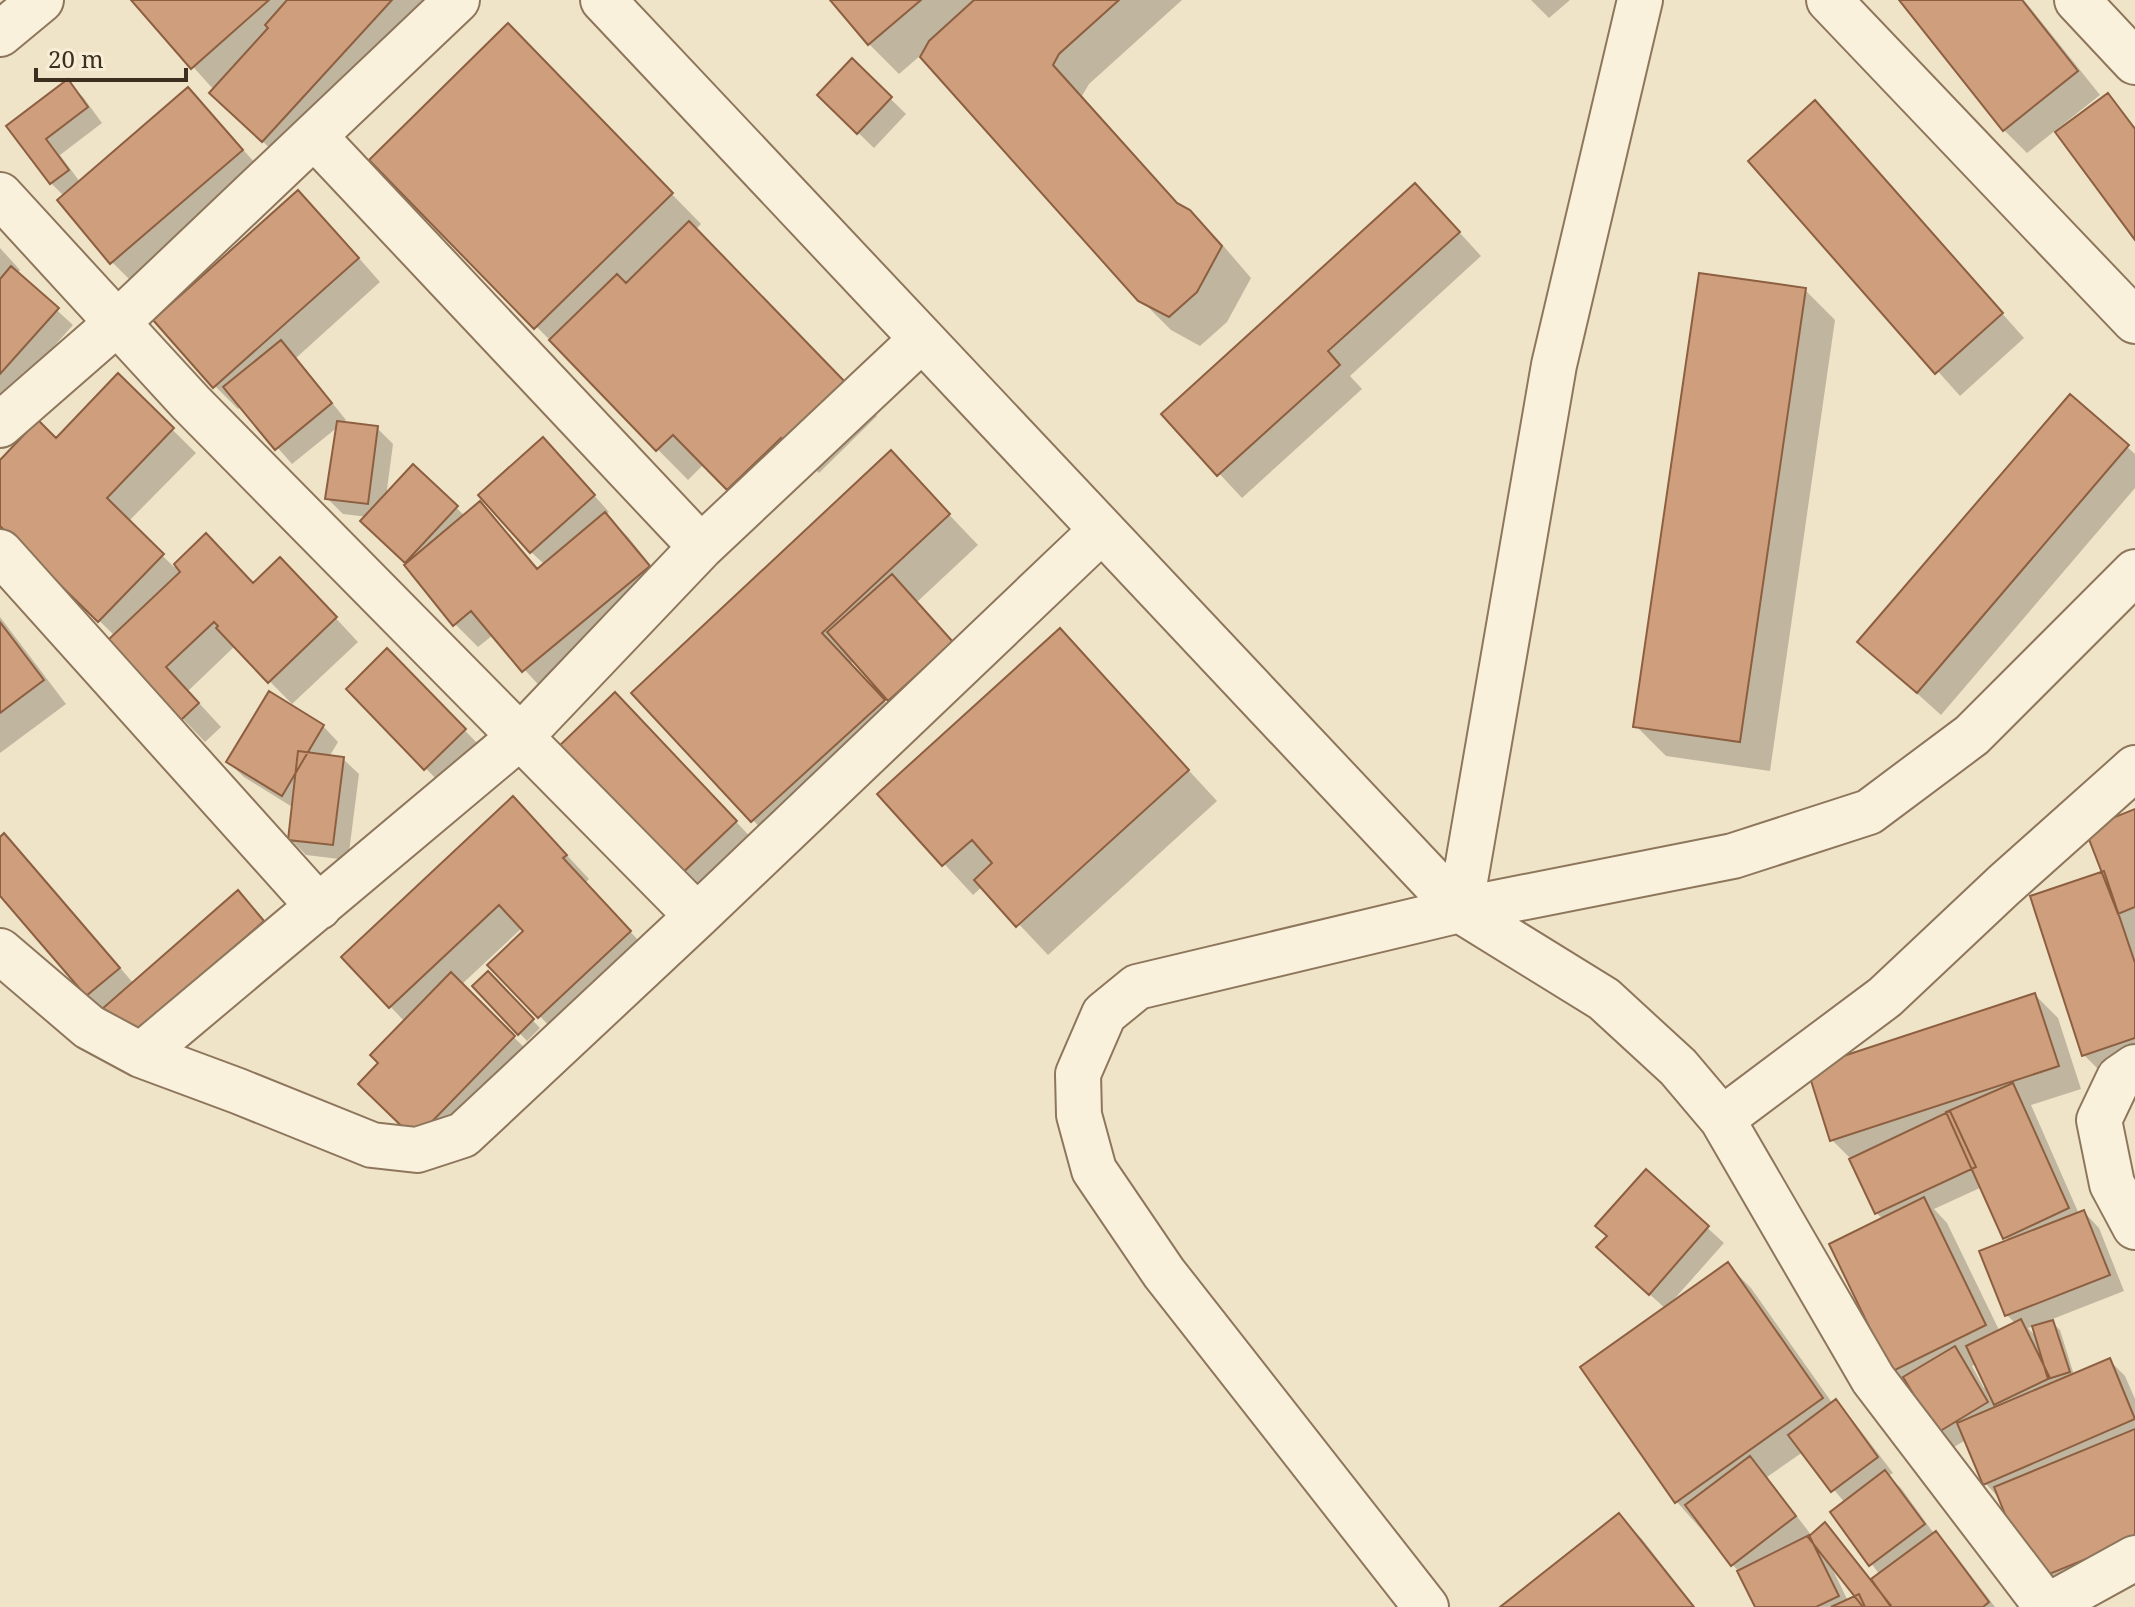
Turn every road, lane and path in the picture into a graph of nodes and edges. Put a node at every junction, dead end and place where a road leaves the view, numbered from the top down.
1 (41, 0) edge
2 (457, 0) edge
3 (603, 0) edge
4 (1640, 0) edge
5 (1829, 0) edge
6 (2077, 0) edge
7 (0, 34) edge
8 (2135, 62) edge
9 (314, 136) junction
10 (0, 195) edge
11 (2135, 321) edge
12 (118, 322) junction
13 (922, 339) junction
14 (0, 425) edge
15 (1102, 530) junction
16 (701, 547) junction
17 (0, 552) edge
18 (2135, 572) edge
19 (521, 736) junction
20 (2135, 768) edge
21 (319, 907) junction
22 (1460, 910) junction
23 (697, 916) junction
24 (0, 951) edge
25 (141, 1055) junction
26 (2135, 1067) edge
27 (1722, 1119) junction
28 (2135, 1227) edge
29 (2135, 1558) edge
30 (1426, 1607) edge
31 (2046, 1607) edge

1 - 7 street
2 - 9 street
3 - 13 street
4 - 22 street
5 - 11 street
6 - 8 street
9 - 12 street
9 - 16 street
10 - 12 street
12 - 14 street
12 - 19 street
13 - 15 street
13 - 16 street
15 - 22 street
15 - 23 street
16 - 19 street
17 - 21 street
18 - 22 street
19 - 21 street
19 - 23 street
20 - 27 street
21 - 25 street
22 - 27 street
22 - 30 street
23 - 25 street
24 - 25 street
26 - 28 street
27 - 31 street
29 - 31 street

